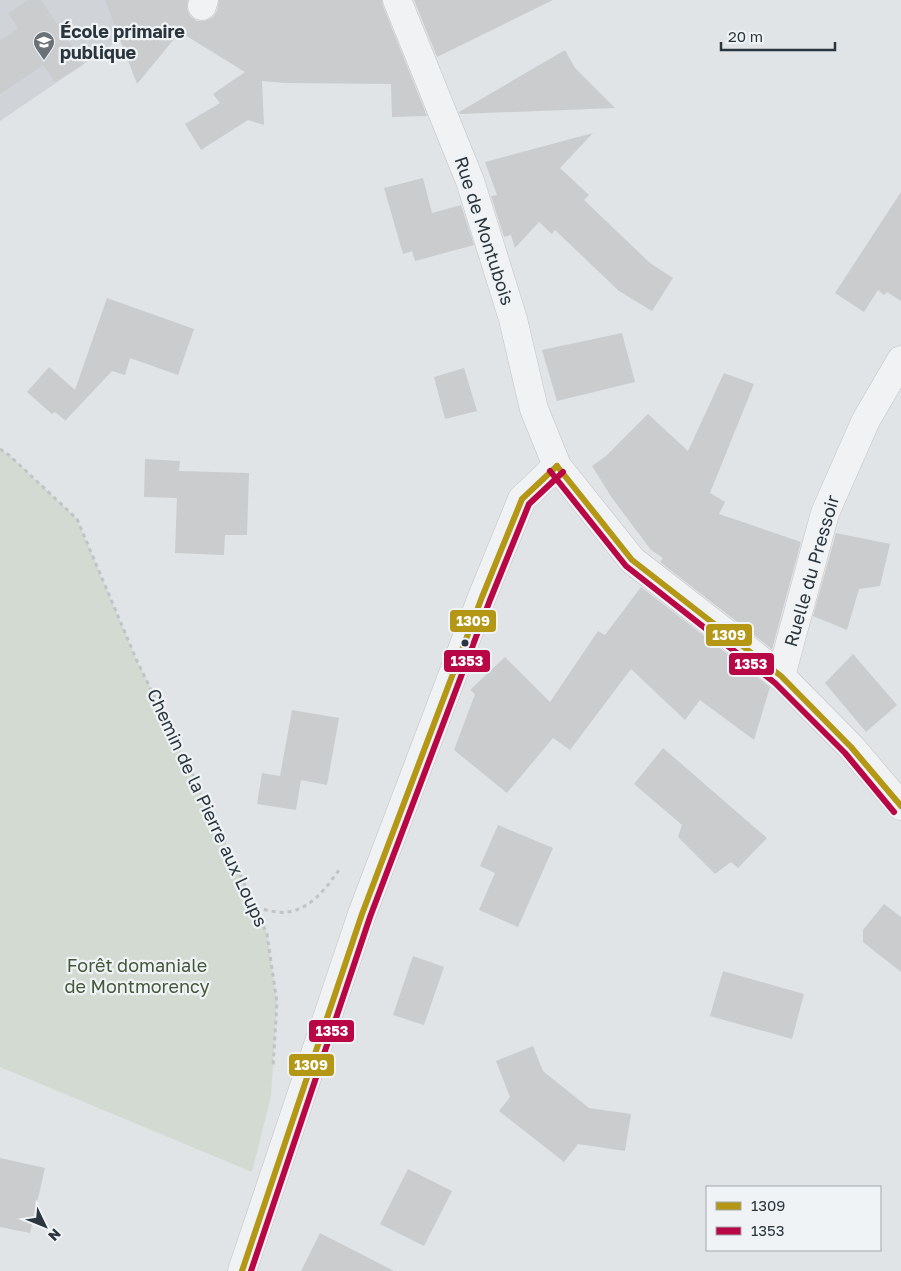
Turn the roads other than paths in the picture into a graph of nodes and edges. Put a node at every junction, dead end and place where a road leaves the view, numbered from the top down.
1 (397, 0) edge
2 (901, 360) edge
3 (557, 466) junction
4 (781, 676) junction
5 (901, 806) edge
6 (242, 1271) edge

1 - 3 street, Rue de Montubois
2 - 4 street, Ruelle du Pressoir
3 - 4 street, Rue de Montubois
3 - 6 street
4 - 5 street, Rue de Montubois

